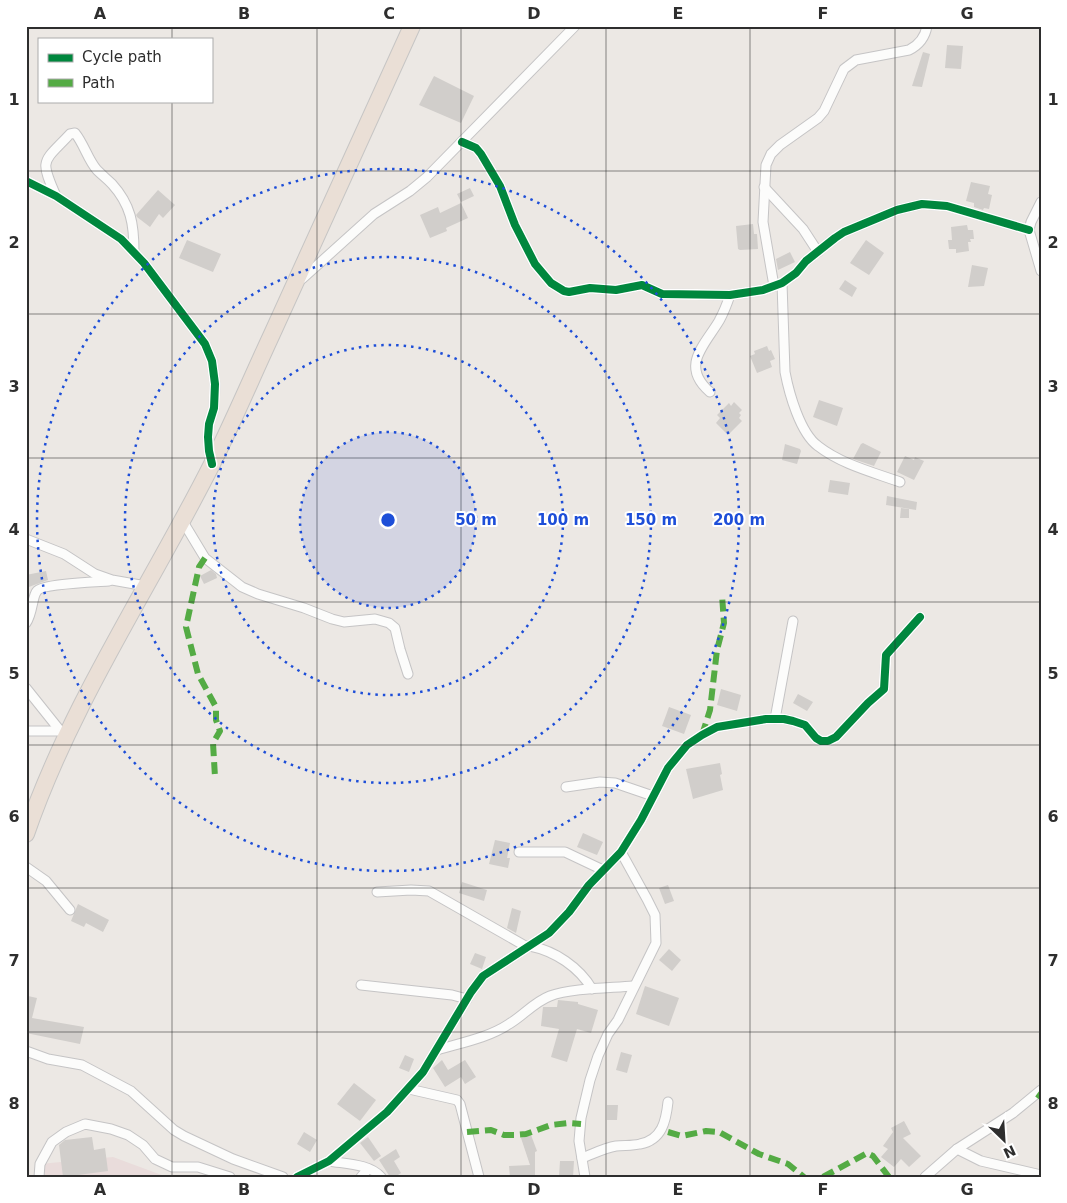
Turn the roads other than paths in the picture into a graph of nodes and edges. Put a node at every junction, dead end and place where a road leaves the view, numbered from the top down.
1 (412, 26) edge
2 (575, 26) edge
3 (927, 26) edge
4 (462, 142) junction
5 (26, 181) edge
6 (764, 187) junction
7 (56, 196) junction
8 (1041, 202) edge
9 (1029, 230) junction
10 (134, 252) junction
11 (818, 252) junction
12 (1041, 271) edge
13 (778, 284) junction
14 (294, 286) junction
15 (730, 295) junction
16 (710, 392) dead end
17 (212, 464) junction
18 (900, 482) dead end
19 (182, 520) junction
20 (28, 542) edge
21 (112, 580) junction
22 (146, 586) junction
23 (920, 617) dead end
24 (793, 621) dead end
25 (26, 624) edge
26 (408, 674) dead end
27 (26, 688) edge
28 (775, 719) junction
29 (26, 731) edge
30 (63, 734) junction
31 (566, 787) dead end
32 (654, 796) junction
33 (26, 834) edge
34 (520, 852) dead end
35 (620, 852) junction
36 (26, 867) edge
37 (603, 870) junction
38 (377, 892) dead end
39 (70, 910) dead end
40 (529, 947) junction
41 (361, 985) dead end
42 (633, 986) junction
43 (592, 990) junction
44 (467, 999) junction
45 (437, 1050) junction
46 (26, 1051) edge
47 (409, 1089) junction
48 (1041, 1090) edge
49 (668, 1102) dead end
50 (957, 1149) junction
51 (582, 1158) junction
52 (330, 1161) junction
53 (368, 1169) junction
54 (1041, 1175) edge
55 (39, 1177) edge
56 (230, 1177) edge
57 (283, 1177) edge
58 (297, 1177) edge
59 (361, 1177) edge
60 (381, 1177) edge
61 (479, 1177) edge
62 (585, 1177) edge
63 (925, 1177) edge

1 - 14 highway
2 - 4 street
3 - 6 street
4 - 14 street
4 - 15 street
5 - 7 street
6 - 11 street
6 - 13 street
7 - 10 street
7 - 10 street
8 - 9 street
9 - 11 street
9 - 12 street
10 - 17 street
11 - 13 street
13 - 15 street
13 - 18 street
14 - 17 highway
15 - 16 street
17 - 19 highway
19 - 22 highway
19 - 26 street
20 - 21 street
21 - 22 street
21 - 25 street
22 - 30 highway
23 - 28 street
24 - 28 street
27 - 30 street
28 - 32 street
29 - 30 street
30 - 33 highway
31 - 32 street
32 - 35 street
34 - 37 street
35 - 37 street
35 - 42 street
36 - 39 street
37 - 40 street
38 - 40 street
40 - 43 street
40 - 44 street
41 - 44 street
42 - 43 street
42 - 51 street
43 - 45 street
44 - 45 street
45 - 47 street
46 - 57 street
47 - 52 street
47 - 61 street
48 - 50 street
49 - 51 street
50 - 54 street
50 - 63 street
51 - 62 street
52 - 53 street
52 - 58 street
53 - 59 street
53 - 60 street
55 - 56 street

